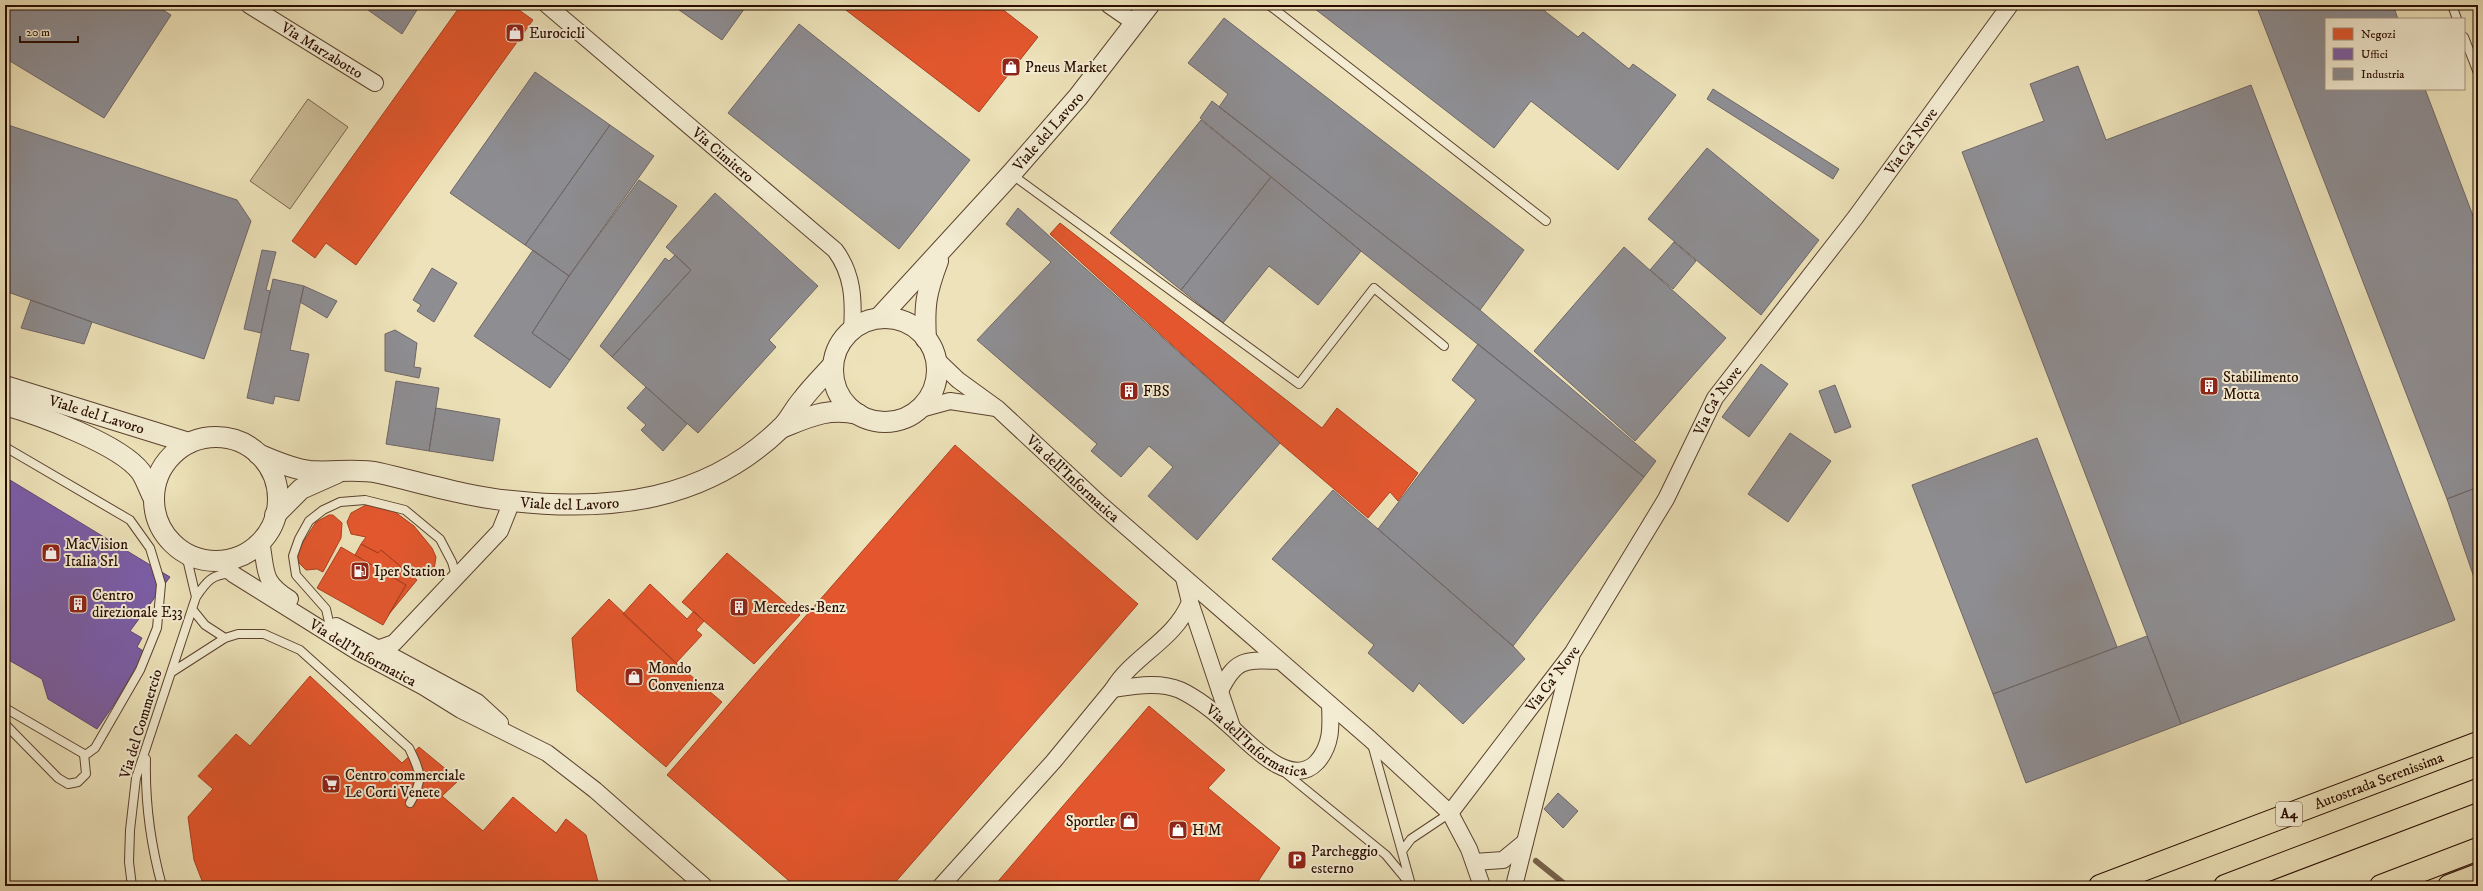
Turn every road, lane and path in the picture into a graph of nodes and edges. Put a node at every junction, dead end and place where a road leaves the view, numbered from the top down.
1 (249, 5) edge
2 (547, 5) edge
3 (1108, 5) edge
4 (1149, 5) edge
5 (1268, 5) edge
6 (2010, 5) edge
7 (2452, 5) edge
8 (2457, 18) edge
9 (1135, 23) junction
10 (2465, 40) edge
11 (2478, 73) edge
12 (375, 83) dead end
13 (1011, 174) junction
14 (1546, 220) dead end
15 (941, 253) junction
16 (879, 318) junction
17 (852, 330) junction
18 (926, 339) junction
19 (1444, 346) dead end
20 (936, 359) junction
21 (833, 365) junction
22 (5, 386) edge
23 (5, 405) edge
24 (998, 409) junction
25 (917, 410) junction
26 (858, 414) junction
27 (782, 428) junction
28 (189, 443) junction
29 (5, 447) edge
30 (258, 454) junction
31 (342, 470) junction
32 (154, 497) junction
33 (512, 501) junction
34 (275, 515) junction
35 (261, 541) junction
36 (179, 549) junction
37 (226, 567) junction
38 (456, 576) junction
39 (1184, 578) junction
40 (196, 597) junction
41 (1190, 602) junction
42 (192, 609) junction
43 (329, 622) junction
44 (225, 638) junction
45 (377, 649) junction
46 (1573, 652) junction
47 (1279, 660) junction
48 (172, 672) junction
49 (1113, 689) junction
50 (1220, 691) junction
51 (1330, 705) junction
52 (5, 708) edge
53 (5, 724) edge
54 (1232, 728) junction
55 (513, 734) junction
56 (1370, 739) junction
57 (2478, 743) edge
58 (147, 752) junction
59 (84, 756) junction
60 (1274, 764) junction
61 (2478, 790) edge
62 (410, 803) dead end
63 (1450, 813) junction
64 (1525, 842) junction
65 (2478, 849) edge
66 (1402, 851) junction
67 (1474, 862) junction
68 (2478, 875) edge
69 (1410, 885) edge
70 (132, 886) edge
71 (162, 886) edge
72 (704, 886) edge
73 (941, 886) edge
74 (1482, 886) edge
75 (1514, 886) edge
76 (2100, 886) edge
77 (2225, 886) edge
78 (2381, 886) edge
79 (2449, 886) edge

1 - 12 street, Via Marzabotto
2 - 17 street, Via Cimitero
3 - 9 street
4 - 9 street, Viale del Lavoro
5 - 14 lane
6 - 46 street, Via Ca' Nove
7 - 8 lane
9 - 13 street, Viale del Lavoro
10 - 11 lane
13 - 15 street, Viale del Lavoro
13 - 19 lane
15 - 16 street, Viale del Lavoro
15 - 18 street, Viale del Lavoro
16 - 17 street, Viale del Lavoro
16 - 18 street, Viale del Lavoro
17 - 21 street, Viale del Lavoro
18 - 20 street, Viale del Lavoro
20 - 24 street, Via dell'Informatica
20 - 25 street, Viale del Lavoro
21 - 26 street, Viale del Lavoro
21 - 27 street, Viale del Lavoro
22 - 28 street, Viale del Lavoro
23 - 32 street, Viale del Lavoro
24 - 25 street
24 - 39 street, Via dell'Informatica
25 - 26 street, Viale del Lavoro
26 - 27 street, Viale del Lavoro
27 - 33 street, Viale del Lavoro
28 - 30 street, Viale del Lavoro
28 - 32 street, Viale del Lavoro
29 - 59 lane
30 - 31 street, Viale del Lavoro
30 - 34 street, Viale del Lavoro
31 - 33 street, Viale del Lavoro
31 - 34 street, Viale del Lavoro
32 - 36 street, Viale del Lavoro
33 - 38 street
34 - 35 street, Viale del Lavoro
35 - 37 street, Viale del Lavoro
35 - 43 street, Via dell'Informatica
36 - 37 street, Viale del Lavoro
36 - 40 lane
37 - 40 lane, Via del Commercio
37 - 55 street, Via dell'Informatica
38 - 43 lane
38 - 45 street
39 - 41 street
39 - 47 street, Via dell'Informatica
40 - 42 lane, Via del Commercio
41 - 49 street
41 - 50 street
42 - 44 lane
42 - 48 lane, Via del Commercio
43 - 45 street, Via dell'Informatica
44 - 48 lane
44 - 62 lane
45 - 55 street, Via dell'Informatica
46 - 63 street, Via Ca' Nove
46 - 64 street
47 - 50 street
47 - 51 street, Via dell'Informatica
48 - 58 lane, Via del Commercio
49 - 54 street, Via dell'Informatica
49 - 73 street
50 - 54 street
51 - 56 street
51 - 60 street, Via dell'Informatica
52 - 59 lane
53 - 59 lane
54 - 60 street, Via dell'Informatica
55 - 72 street, Via dell'Informatica
56 - 63 street
56 - 66 lane
57 - 76 highway, Autostrada Serenissima / A4
58 - 70 lane, Via del Commercio
58 - 71 lane
60 - 69 lane
61 - 77 highway
63 - 66 lane
63 - 67 street
64 - 67 street
64 - 75 street
65 - 78 highway
66 - 69 lane
67 - 74 street
68 - 79 highway

